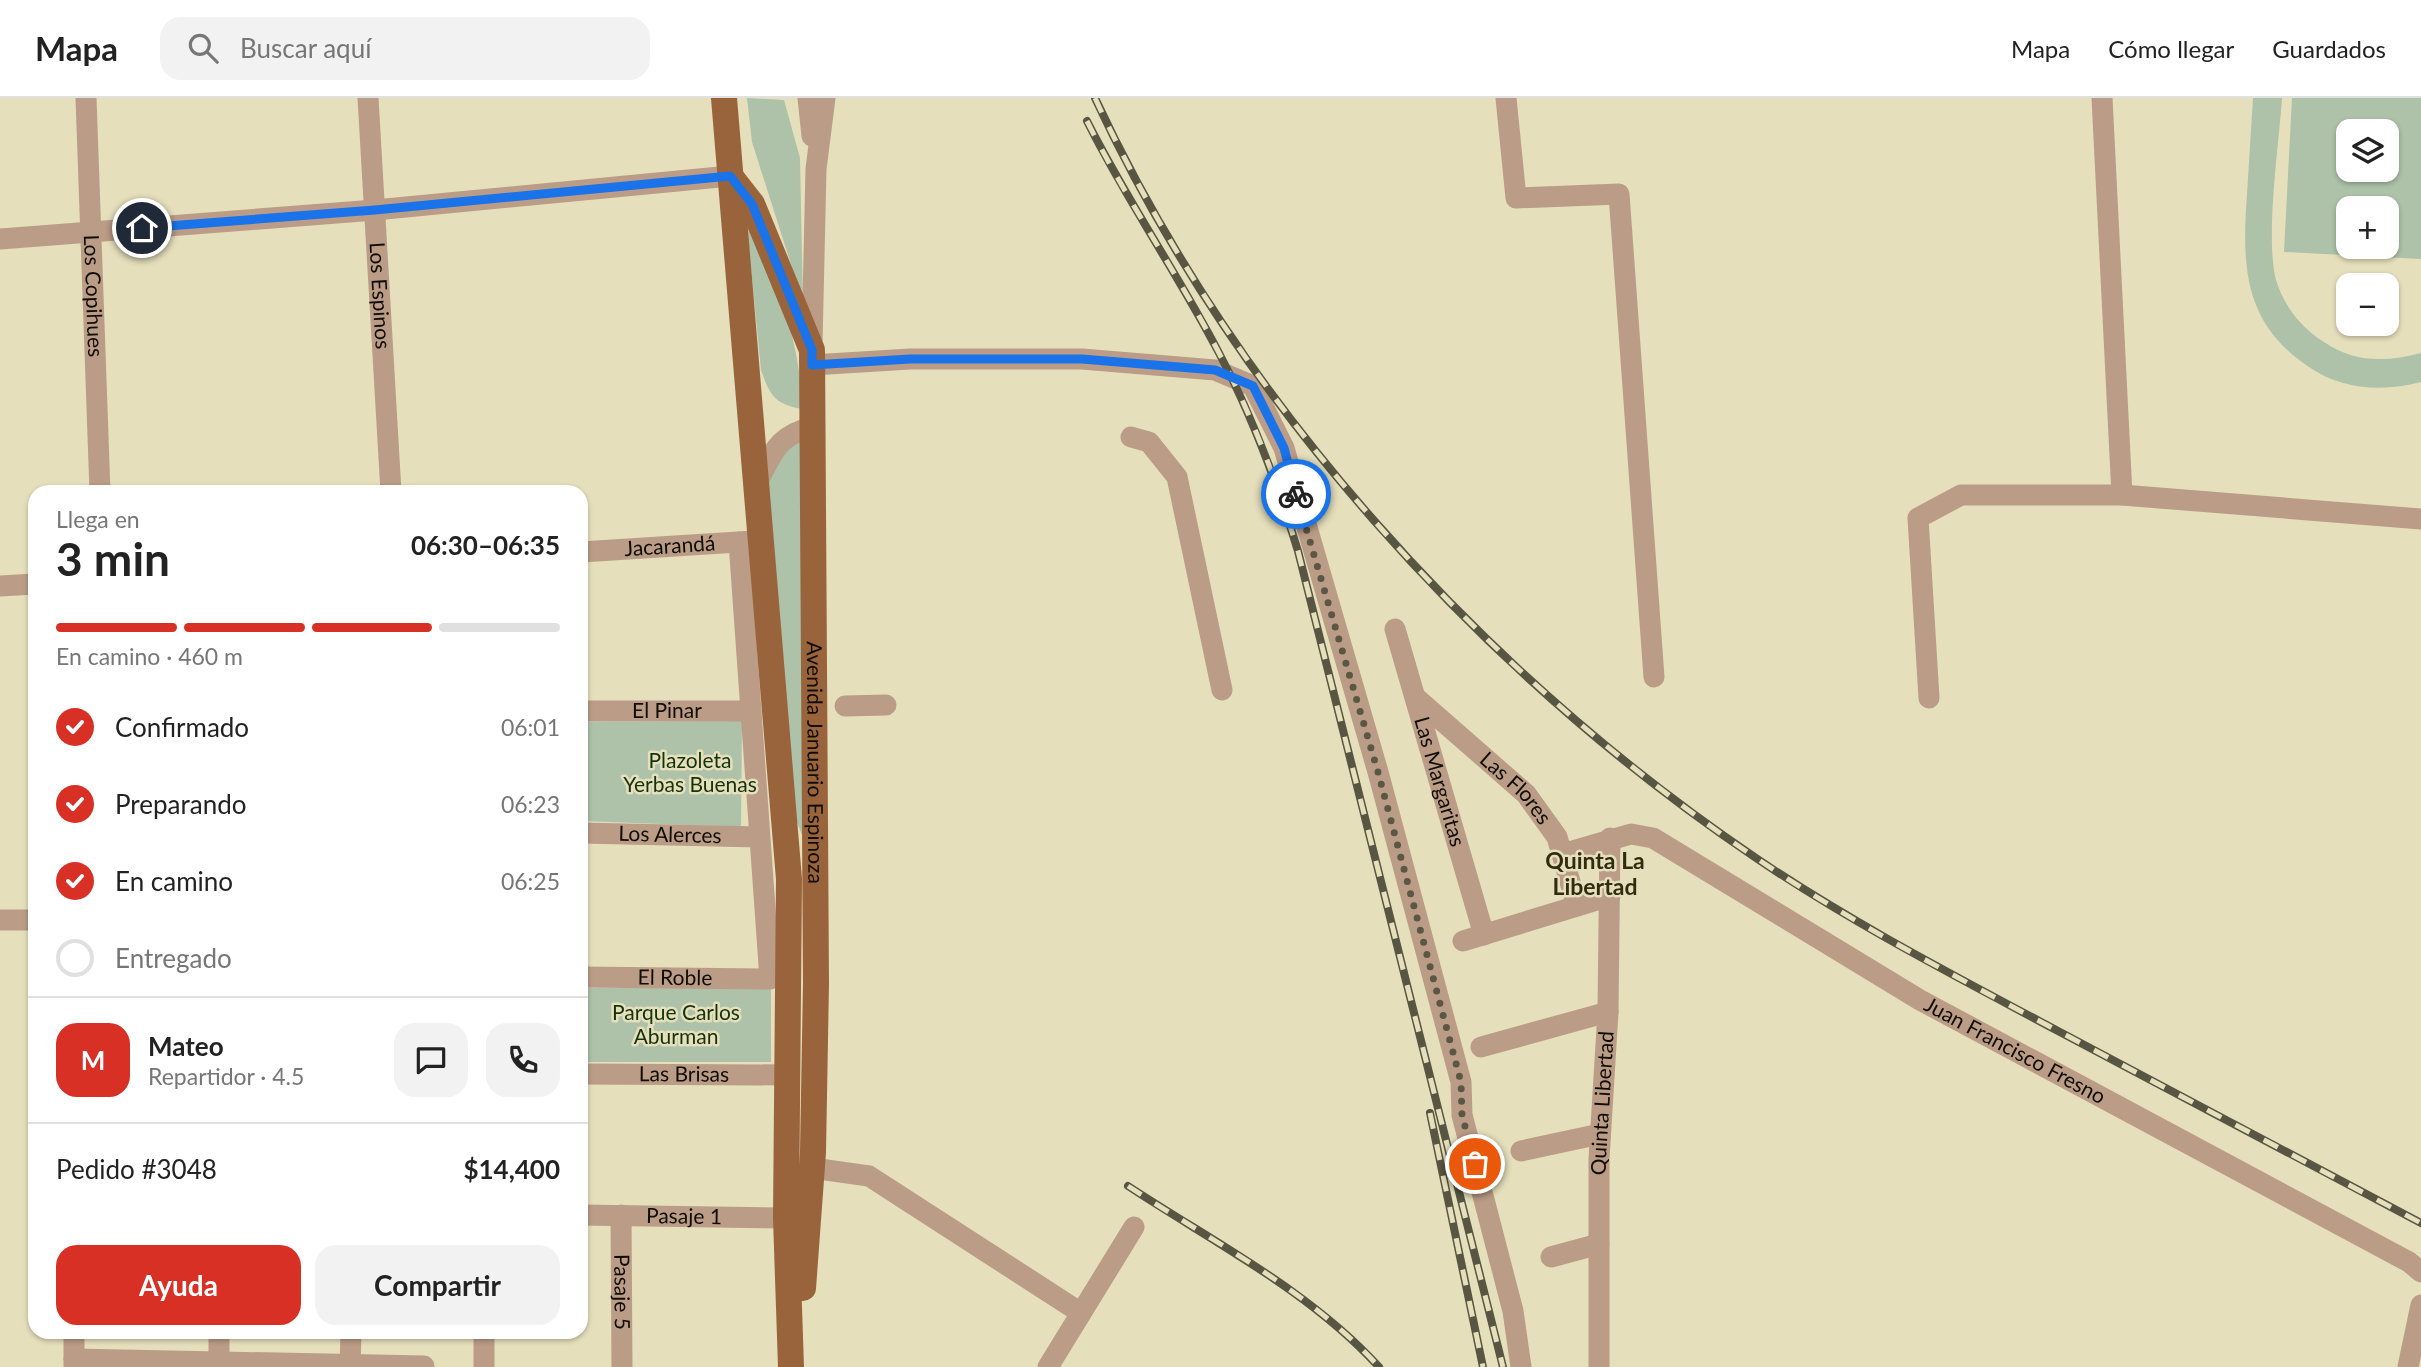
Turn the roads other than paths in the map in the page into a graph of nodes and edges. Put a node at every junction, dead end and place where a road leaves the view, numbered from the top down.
1 (86, 98) edge
2 (368, 98) edge
3 (724, 98) edge
4 (808, 98) edge
5 (825, 98) edge
6 (1506, 98) edge
7 (2102, 98) edge
8 (816, 169) junction
9 (730, 176) junction
10 (375, 210) junction
11 (91, 232) junction
12 (0, 239) edge
13 (812, 358) junction
14 (813, 427) junction
15 (1131, 437) dead end
16 (758, 481) junction
17 (100, 485) edge
18 (391, 485) edge
19 (2122, 495) junction
20 (2421, 519) edge
21 (750, 541) junction
22 (588, 552) edge
23 (28, 584) edge
24 (0, 586) edge
25 (1395, 629) dead end
26 (1654, 677) dead end
27 (1222, 690) dead end
28 (1415, 697) junction
29 (1929, 698) dead end
30 (886, 705) dead end
31 (845, 706) dead end
32 (588, 711) edge
33 (751, 711) junction
34 (588, 833) edge
35 (759, 837) junction
36 (1610, 838) junction
37 (1562, 854) junction
38 (1610, 896) junction
39 (1577, 906) junction
40 (790, 918) junction
41 (0, 920) edge
42 (28, 920) edge
43 (815, 963) junction
44 (588, 977) edge
45 (1608, 1012) junction
46 (1481, 1047) dead end
47 (588, 1074) edge
48 (788, 1075) junction
49 (1601, 1134) junction
50 (1521, 1150) dead end
51 (812, 1168) junction
52 (588, 1215) edge
53 (621, 1215) junction
54 (786, 1218) junction
55 (1134, 1227) dead end
56 (1599, 1244) junction
57 (1551, 1257) dead end
58 (2421, 1272) edge
59 (2421, 1306) edge
60 (1082, 1313) junction
61 (74, 1339) edge
62 (219, 1339) edge
63 (351, 1339) edge
64 (484, 1339) edge
65 (74, 1363) edge
66 (219, 1365) edge
67 (350, 1366) edge
68 (424, 1366) edge
69 (484, 1367) edge
70 (622, 1367) edge
71 (793, 1367) edge
72 (1048, 1367) edge
73 (1521, 1367) edge
74 (1599, 1367) edge
75 (2408, 1367) edge

1 - 11 street, Los Copihues
2 - 10 street, Los Espinos
3 - 9 main road, Avenida Januario Espinoza
4 - 8 street
5 - 8 street
6 - 26 street
7 - 19 street
8 - 13 street
9 - 10 street
9 - 13 main road, Avenida Januario Espinoza
9 - 16 main road, Avenida Januario Espinoza
10 - 11 street
10 - 18 street, Los Espinos
11 - 12 street
11 - 17 street, Los Copihues
13 - 14 main road, Avenida Januario Espinoza
13 - 73 street
14 - 16 street
14 - 43 main road, Avenida Januario Espinoza
15 - 27 street
16 - 21 main road, Avenida Januario Espinoza
19 - 20 street
19 - 29 street
21 - 22 street, Jacarandá
21 - 33 street
21 - 40 main road, Avenida Januario Espinoza
23 - 24 street
25 - 28 street, Las Margaritas
28 - 37 street, Las Flores
28 - 39 street, Las Margaritas
30 - 31 street
32 - 33 street, El Pinar
33 - 35 street
34 - 35 street, Los Alerces
35 - 44 street, El Roble
36 - 37 street, Juan Francisco Fresno
36 - 38 street, Quinta Libertad
36 - 58 street, Juan Francisco Fresno
37 - 39 street, Las Flores
38 - 39 street
38 - 45 street, Quinta Libertad
40 - 43 street
40 - 48 main road, Avenida Januario Espinoza
41 - 42 street
43 - 51 main road, Avenida Januario Espinoza
45 - 46 street
45 - 49 street, Quinta Libertad
47 - 48 street, Las Brisas
48 - 54 main road, Avenida Januario Espinoza
49 - 50 street
49 - 56 street, Quinta Libertad
51 - 60 street
51 - 71 main road, Avenida Januario Espinoza
52 - 53 street, Pasaje 1
53 - 54 street, Pasaje 1
53 - 70 street, Pasaje 5
54 - 71 main road, Avenida Januario Espinoza
55 - 60 street
56 - 57 street
56 - 74 street, Quinta Libertad
59 - 75 street
60 - 72 street
61 - 65 street
62 - 66 street
63 - 67 street
64 - 69 street
65 - 66 street
66 - 67 street
67 - 68 street

